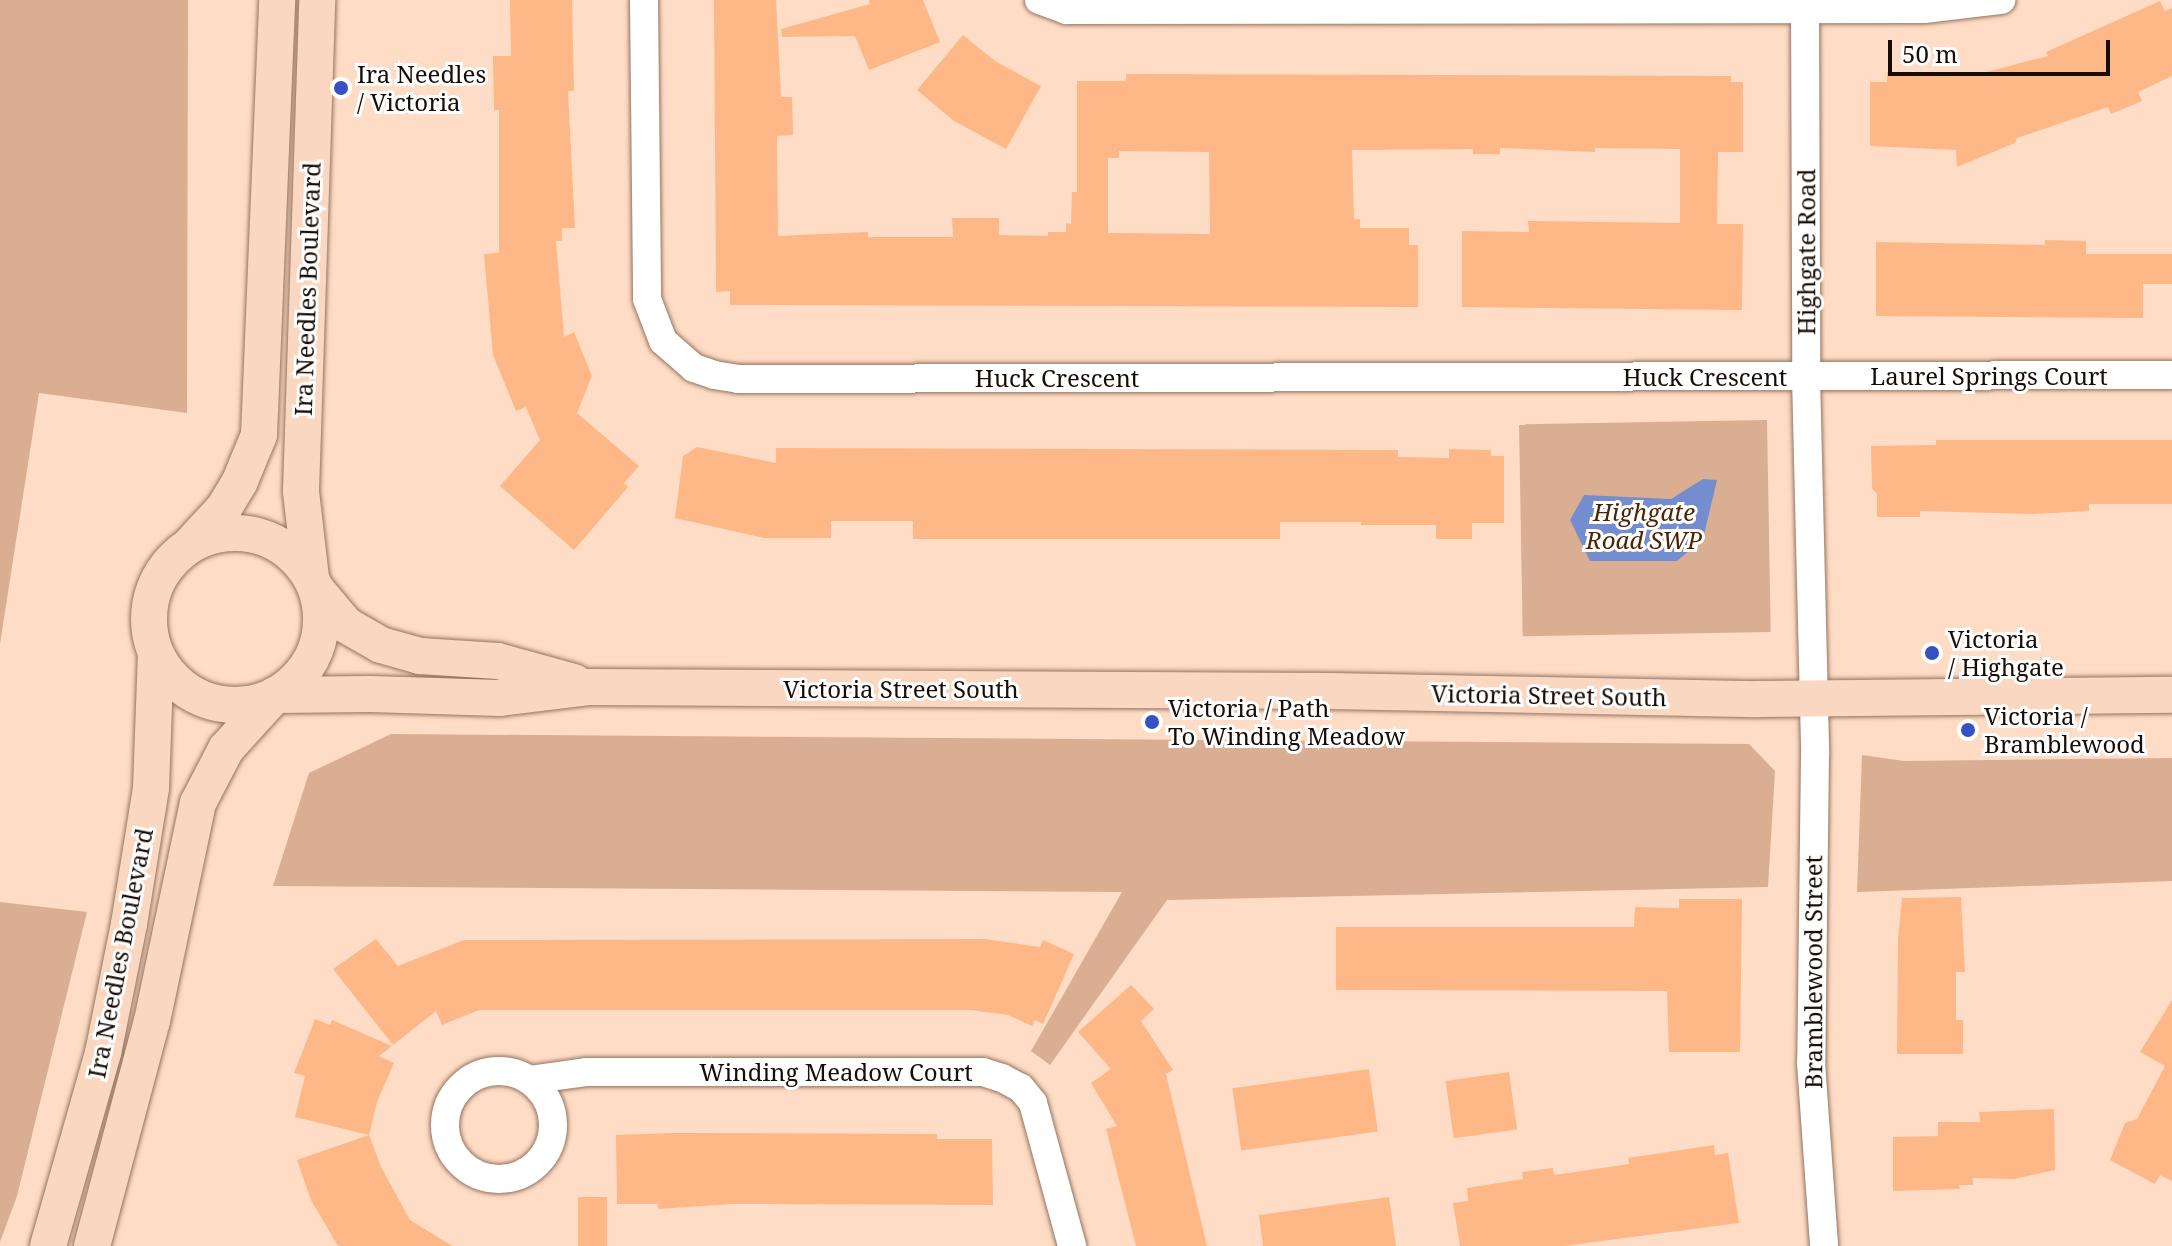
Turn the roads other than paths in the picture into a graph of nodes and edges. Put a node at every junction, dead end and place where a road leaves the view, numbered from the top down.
1 (277, 0) edge
2 (317, 0) edge
3 (644, 0) edge
4 (1039, 0) edge
5 (2001, 0) edge
6 (1402, 4) edge
7 (1805, 4) edge
8 (2172, 375) edge
9 (1806, 377) junction
10 (190, 545) junction
11 (313, 584) junction
12 (156, 654) junction
13 (590, 687) junction
14 (275, 695) junction
15 (2172, 695) edge
16 (1812, 697) junction
17 (529, 1080) dead end
18 (48, 1246) edge
19 (92, 1246) edge
20 (1072, 1246) edge
21 (1824, 1246) edge

1 - 10 main road, Ira Needles Boulevard
2 - 11 main road, Ira Needles Boulevard
3 - 9 street, Huck Crescent
4 - 6 street
5 - 7 street
6 - 7 street
7 - 9 street, Highgate Road
8 - 9 street, Laurel Springs Court
9 - 16 street, Highgate Road
10 - 11 main road
10 - 12 main road
11 - 13 main road, Victoria Street South
11 - 14 main road
12 - 14 main road
12 - 18 main road, Ira Needles Boulevard
13 - 14 main road, Victoria Street South
13 - 16 main road, Victoria Street South
14 - 19 main road, Ira Needles Boulevard
15 - 16 main road, Victoria Street South
16 - 21 street, Bramblewood Street
17 - 20 street, Winding Meadow Court

